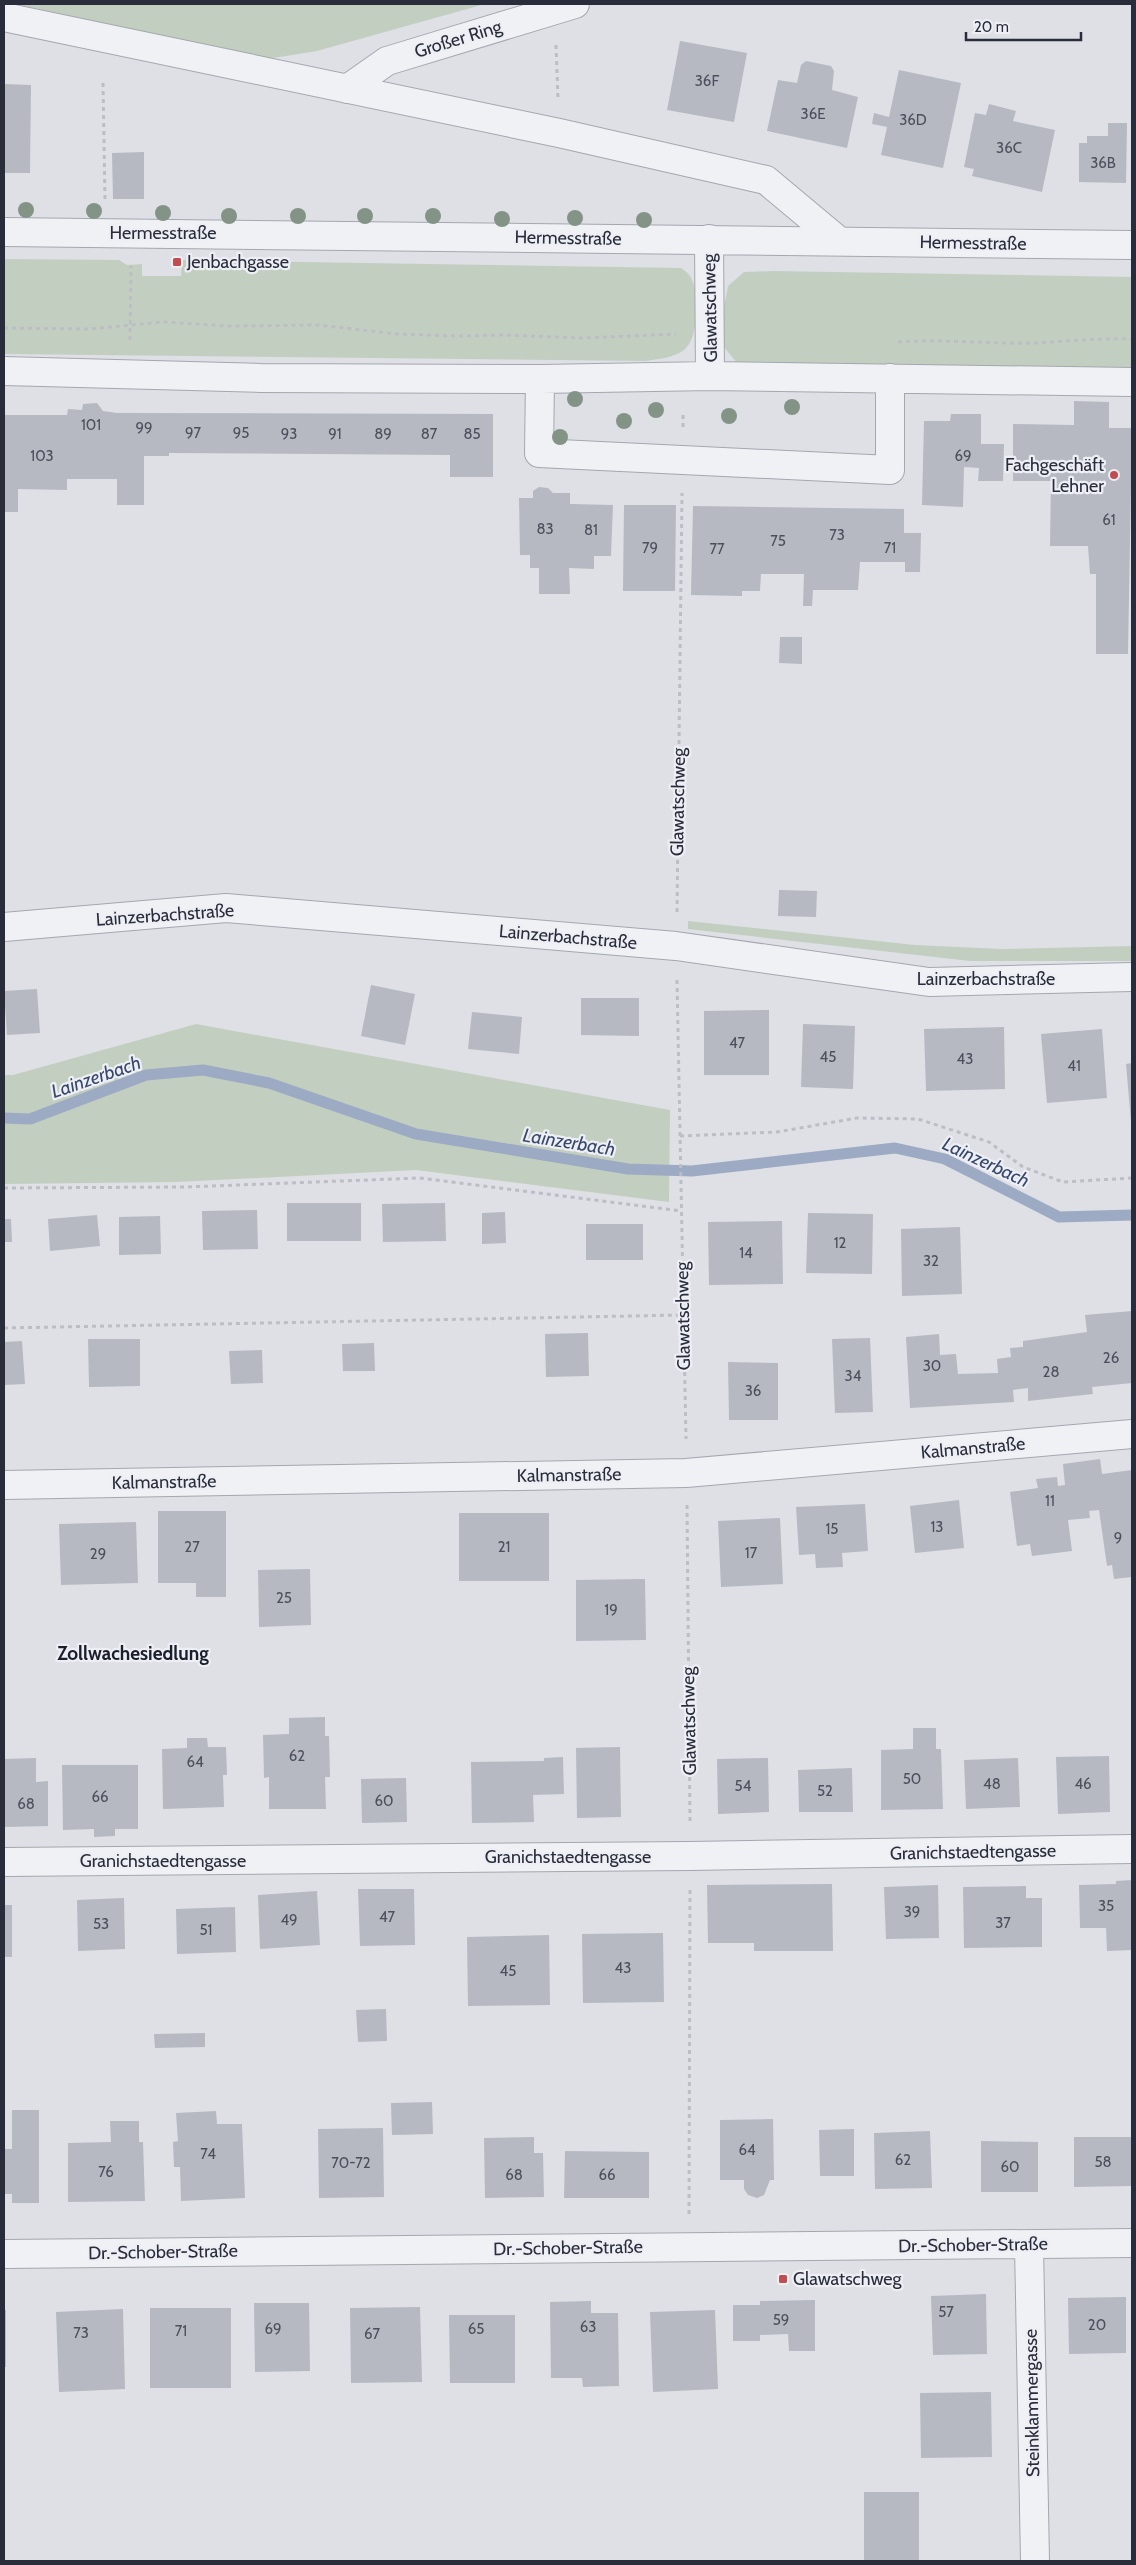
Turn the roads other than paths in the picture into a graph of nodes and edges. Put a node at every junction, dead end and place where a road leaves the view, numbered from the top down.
1 (565, 7) edge
2 (4, 17) edge
3 (347, 88) junction
4 (4, 232) edge
5 (709, 239) junction
6 (839, 241) junction
7 (1132, 245) edge
8 (4, 371) edge
9 (710, 376) junction
10 (890, 378) junction
11 (540, 379) junction
12 (1132, 382) edge
13 (4, 927) edge
14 (1132, 977) edge
15 (1132, 1434) edge
16 (4, 1485) edge
17 (1132, 1849) edge
18 (4, 1862) edge
19 (1132, 2243) edge
20 (1029, 2245) junction
21 (4, 2254) edge
22 (1034, 2561) edge

1 - 3 street, Großer Ring
2 - 3 street
3 - 6 street
4 - 5 street, Hermesstraße
5 - 6 street, Hermesstraße
5 - 9 street, Glawatschweg
6 - 7 street, Hermesstraße
8 - 11 street
9 - 10 street
9 - 11 street
10 - 11 street
10 - 12 street
13 - 14 street, Lainzerbachstraße
15 - 16 street, Kalmanstraße
17 - 18 street, Granichstaedtengasse
19 - 20 street, Dr.-Schober-Straße
20 - 21 street, Dr.-Schober-Straße
20 - 22 street, Steinklammergasse

